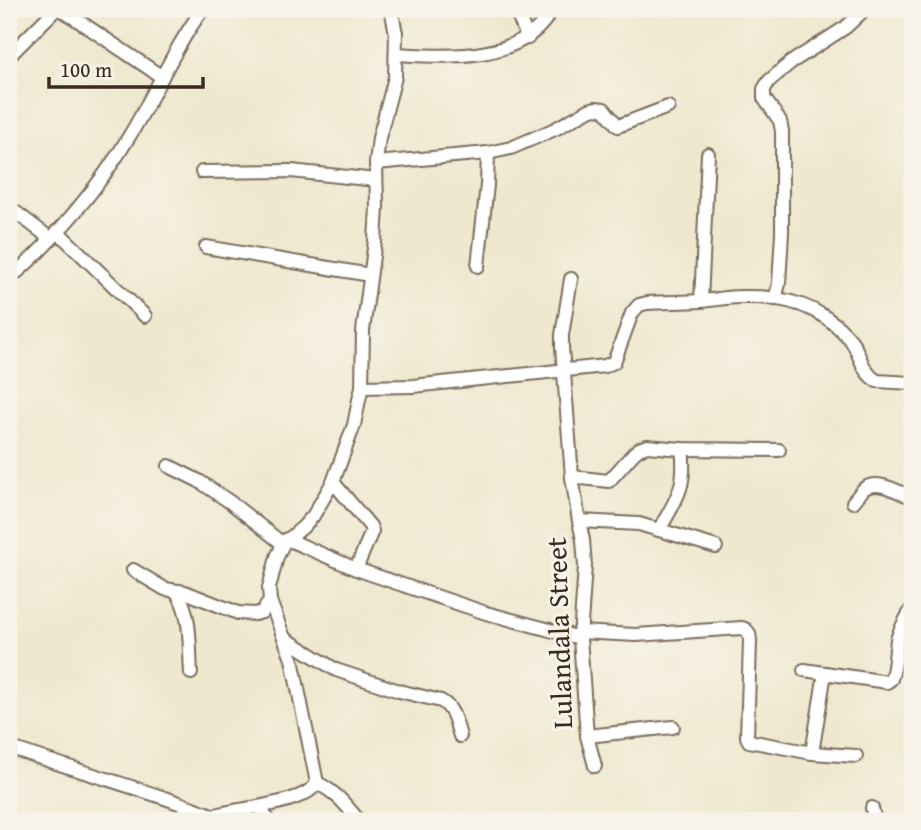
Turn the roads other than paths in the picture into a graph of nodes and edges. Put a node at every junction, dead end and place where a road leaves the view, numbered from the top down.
1 (59, 9) edge
2 (203, 9) edge
3 (391, 9) edge
4 (515, 9) edge
5 (552, 9) edge
6 (865, 9) edge
7 (528, 37) junction
8 (396, 54) junction
9 (9, 56) edge
10 (162, 77) junction
11 (668, 107) dead end
12 (488, 153) junction
13 (708, 154) dead end
14 (376, 163) junction
15 (202, 172) dead end
16 (376, 180) junction
17 (9, 206) edge
18 (54, 235) junction
19 (206, 247) dead end
20 (478, 266) dead end
21 (370, 275) junction
22 (9, 279) edge
23 (571, 279) dead end
24 (775, 299) junction
25 (701, 301) junction
26 (145, 316) dead end
27 (565, 372) junction
28 (912, 383) edge
29 (362, 387) junction
30 (682, 449) junction
31 (779, 450) dead end
32 (169, 466) dead end
33 (572, 477) junction
34 (333, 482) junction
35 (912, 497) edge
36 (853, 502) dead end
37 (579, 521) junction
38 (659, 530) junction
39 (285, 541) junction
40 (716, 547) dead end
41 (356, 569) junction
42 (133, 570) dead end
43 (177, 592) junction
44 (270, 601) junction
45 (912, 608) edge
46 (580, 635) junction
47 (286, 639) junction
48 (804, 670) dead end
49 (191, 673) dead end
50 (825, 673) junction
51 (673, 727) dead end
52 (460, 736) dead end
53 (587, 736) junction
54 (9, 747) edge
55 (812, 752) junction
56 (856, 756) dead end
57 (595, 766) dead end
58 (317, 783) junction
59 (259, 807) junction
60 (872, 808) dead end
61 (212, 815) junction
62 (198, 821) edge
63 (269, 821) edge
64 (359, 821) edge
65 (876, 821) edge

1 - 9 street
1 - 10 street
2 - 10 street
3 - 8 street
4 - 7 street
5 - 7 street
6 - 24 street
7 - 8 street
8 - 14 street
10 - 18 street
11 - 12 street
12 - 14 street
12 - 20 street
13 - 25 street
14 - 16 street
15 - 16 street
16 - 21 street
17 - 18 street
18 - 22 street
18 - 26 street
19 - 21 street
21 - 29 street
23 - 27 street, Lulandala Street
24 - 25 street
24 - 28 street
25 - 27 street
27 - 29 street
27 - 33 street, Lulandala Street
29 - 34 street
30 - 31 street
30 - 33 street
30 - 38 street
32 - 39 street
33 - 37 street, Lulandala Street
34 - 39 street
34 - 41 street
35 - 36 street
37 - 38 street
37 - 46 street, Lulandala Street
38 - 40 street
39 - 41 street
39 - 44 street
41 - 46 street
42 - 43 street
43 - 44 street
43 - 49 street
44 - 47 street
45 - 50 street
46 - 53 street, Lulandala Street
46 - 55 street
47 - 52 street
47 - 58 street
48 - 50 street
50 - 55 street
51 - 53 street
53 - 57 street, Lulandala Street
54 - 61 street
55 - 56 street
58 - 59 street
58 - 64 street
59 - 61 street
59 - 63 street
60 - 65 street
61 - 62 street

